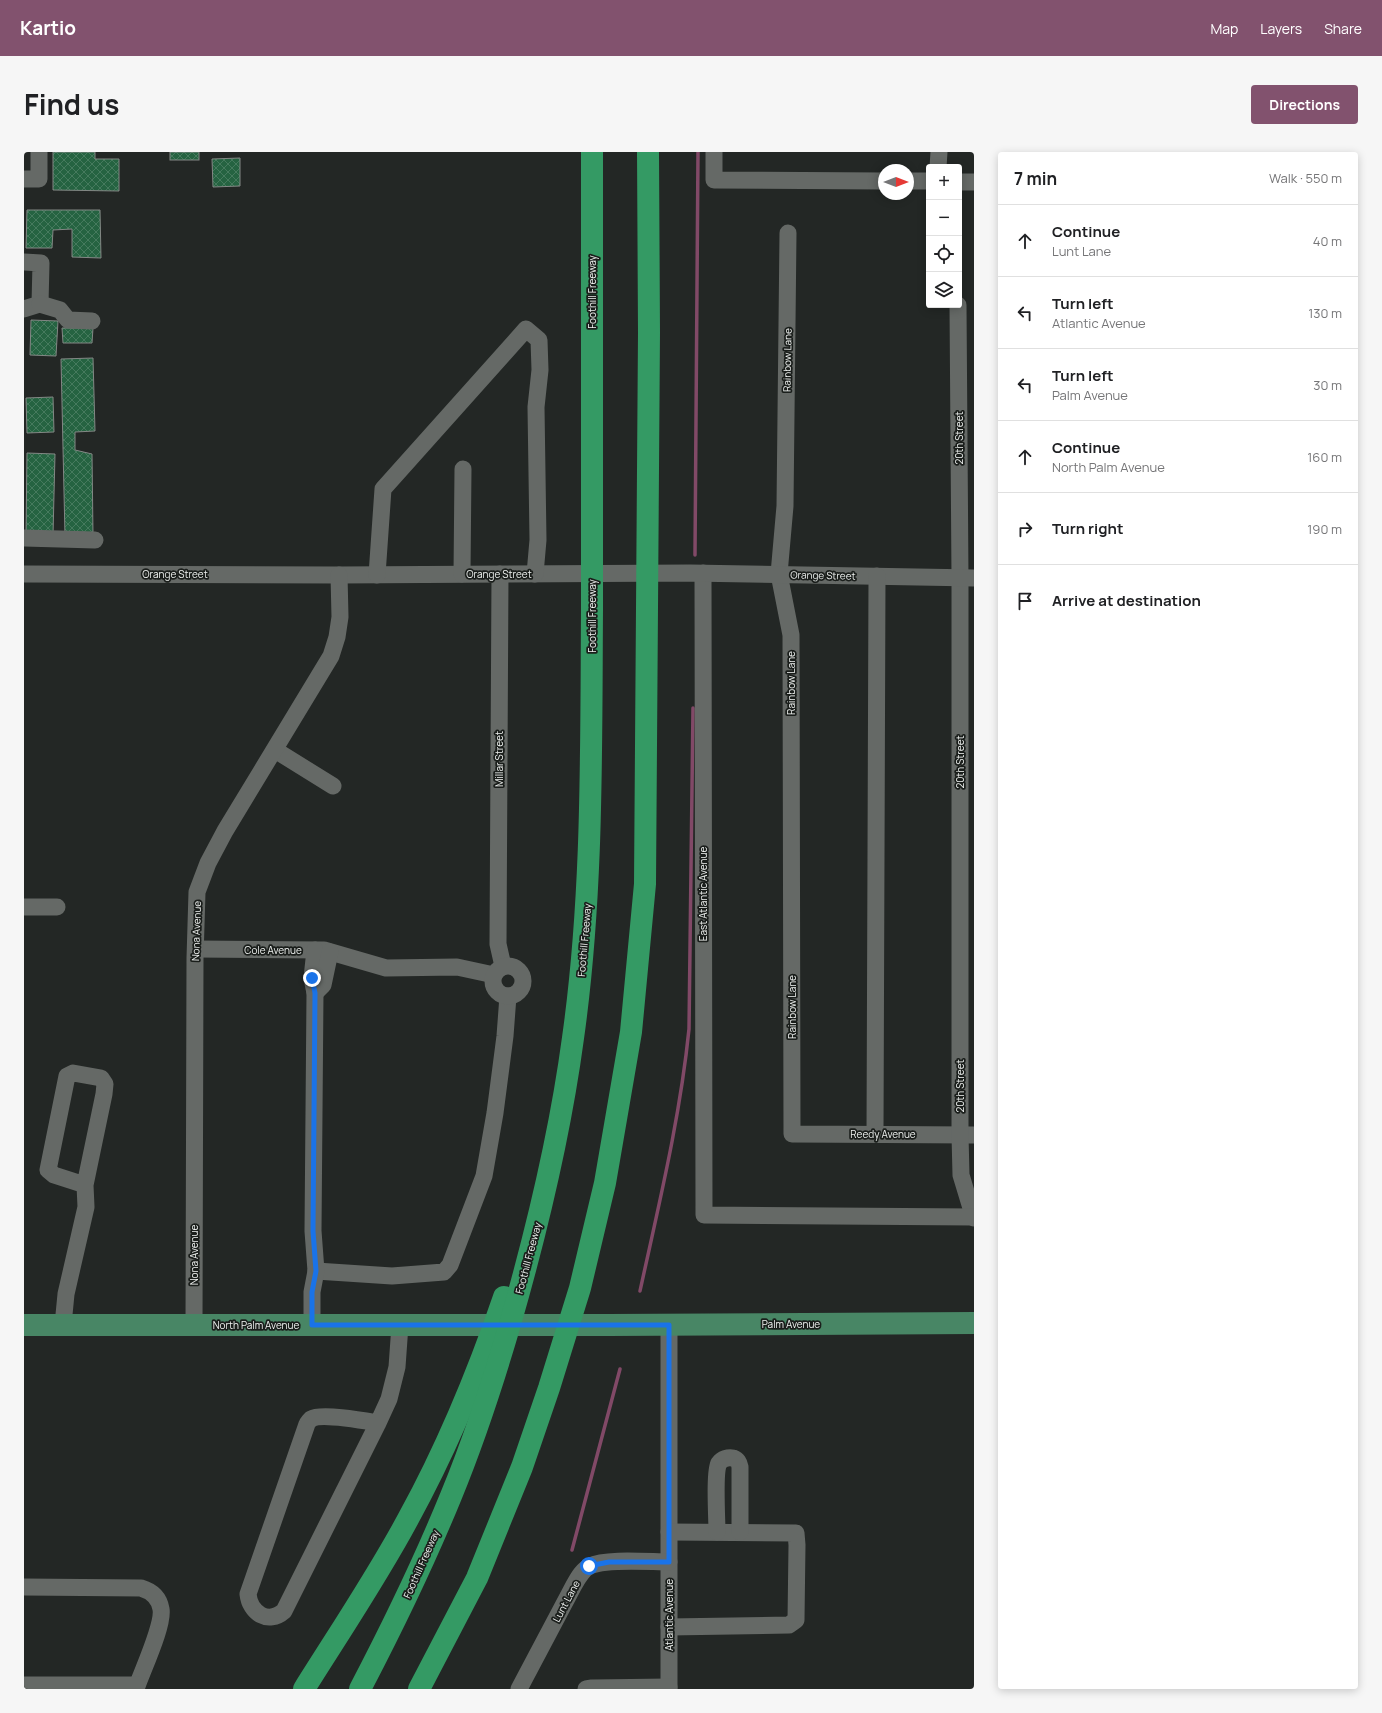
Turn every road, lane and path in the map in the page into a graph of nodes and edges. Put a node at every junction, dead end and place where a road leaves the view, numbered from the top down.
1 (39, 152) edge
2 (592, 152) edge
3 (648, 152) edge
4 (714, 152) edge
5 (939, 152) edge
6 (938, 164) edge
7 (24, 179) edge
8 (878, 181) edge
9 (914, 181) edge
10 (926, 181) edge
11 (962, 182) edge
12 (974, 182) edge
13 (788, 233) dead end
14 (24, 262) edge
15 (32, 307) edge
16 (958, 308) edge
17 (92, 321) dead end
18 (464, 469) dead end
19 (24, 538) edge
20 (95, 540) dead end
21 (696, 573) junction
22 (24, 574) edge
23 (462, 574) junction
24 (500, 574) junction
25 (535, 574) junction
26 (779, 574) junction
27 (339, 575) junction
28 (378, 575) junction
29 (877, 576) junction
30 (967, 578) edge
31 (275, 750) junction
32 (333, 786) dead end
33 (24, 907) edge
34 (57, 907) dead end
35 (196, 949) junction
36 (322, 951) junction
37 (498, 970) junction
38 (508, 996) junction
39 (573, 1039) junction
40 (792, 1134) joint
41 (875, 1134) junction
42 (967, 1135) edge
43 (85, 1185) junction
44 (974, 1218) edge
45 (316, 1271) junction
46 (974, 1323) edge
47 (24, 1325) edge
48 (63, 1325) junction
49 (194, 1325) junction
50 (312, 1325) junction
51 (400, 1325) junction
52 (608, 1325) joint
53 (669, 1325) junction
54 (378, 1423) junction
55 (669, 1532) junction
56 (717, 1532) junction
57 (740, 1532) junction
58 (669, 1562) junction
59 (477, 1578) junction
60 (24, 1587) edge
61 (669, 1627) junction
62 (24, 1685) edge
63 (137, 1687) edge
64 (669, 1688) edge
65 (304, 1689) edge
66 (360, 1689) edge
67 (419, 1689) edge
68 (430, 1689) edge
69 (519, 1689) edge
70 (586, 1689) edge

1 - 7 street
2 - 39 highway, Foothill Freeway
3 - 59 highway
4 - 8 street
5 - 6 street
9 - 10 street
11 - 12 street
13 - 26 street, Rainbow Lane
14 - 15 street
15 - 17 street
16 - 30 street, 20th Street
18 - 23 street
19 - 20 street
21 - 25 street, Orange Street
21 - 26 street, Orange Street
21 - 44 street, East Atlantic Avenue
22 - 27 street, Orange Street
23 - 24 street, Orange Street
23 - 28 street, Orange Street
24 - 25 street, Orange Street
24 - 37 street, Millar Street
25 - 28 street
26 - 29 street, Orange Street
26 - 40 street, Rainbow Lane
27 - 28 street, Orange Street
27 - 31 street, Nona Avenue
29 - 30 street, Orange Street
29 - 41 street
30 - 42 street, 20th Street
31 - 32 street
31 - 35 street, Nona Avenue
33 - 34 street
35 - 36 street, Cole Avenue
35 - 49 street, Nona Avenue
36 - 37 street, Cole Avenue
36 - 45 street
37 - 38 street
37 - 38 street
38 - 45 street
39 - 65 highway
39 - 66 highway, Foothill Freeway
40 - 41 street, Reedy Avenue
41 - 42 street, Reedy Avenue
42 - 44 street, 20th Street
43 - 43 street
43 - 48 street
45 - 50 street
46 - 53 main road, Palm Avenue
47 - 48 main road, North Palm Avenue
48 - 49 main road, North Palm Avenue
49 - 50 main road, North Palm Avenue
50 - 51 main road, North Palm Avenue
51 - 52 main road, North Palm Avenue
51 - 54 street
52 - 53 main road, Palm Avenue
53 - 55 street, Atlantic Avenue
54 - 54 street
55 - 56 street
55 - 58 street, Atlantic Avenue
56 - 57 street
56 - 57 street
57 - 61 street
58 - 61 street, Atlantic Avenue
58 - 69 street, Lunt Lane
59 - 67 highway
59 - 68 highway
60 - 63 street
61 - 64 street, Atlantic Avenue
62 - 63 street
64 - 70 street

